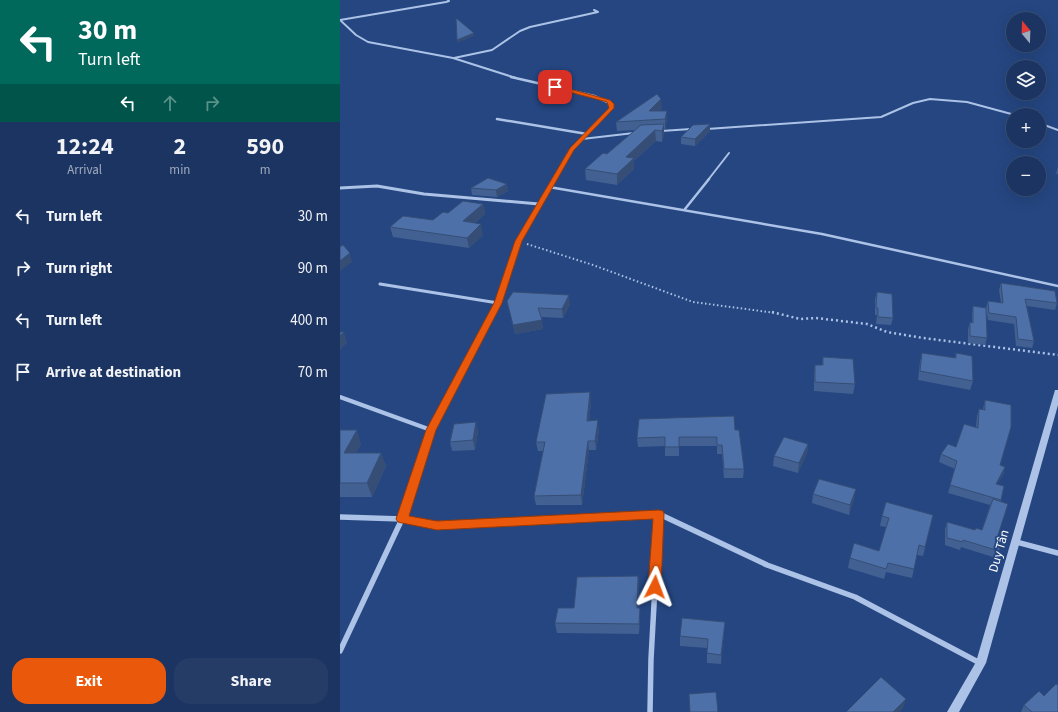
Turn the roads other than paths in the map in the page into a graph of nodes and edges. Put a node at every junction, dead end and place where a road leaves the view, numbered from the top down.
1 (448, 0) edge
2 (594, 10) dead end
3 (340, 20) edge
4 (453, 58) junction
5 (1006, 112) edge
6 (497, 119) dead end
7 (1046, 126) edge
8 (695, 129) edge
9 (702, 129) edge
10 (1058, 130) edge
11 (658, 131) edge
12 (635, 133) edge
13 (587, 134) junction
14 (582, 139) junction
15 (729, 153) dead end
16 (340, 188) edge
17 (549, 188) junction
18 (539, 204) junction
19 (685, 209) junction
20 (380, 284) dead end
21 (1058, 286) edge
22 (498, 303) junction
23 (1058, 392) edge
24 (340, 397) edge
25 (431, 430) junction
26 (659, 514) junction
27 (340, 517) edge
28 (402, 519) junction
29 (1015, 542) junction
30 (1058, 553) edge
31 (340, 651) edge
32 (981, 663) junction
33 (650, 712) edge
34 (953, 712) edge

1 - 3 street
2 - 4 street
3 - 4 street
4 - 13 street
5 - 9 lane
6 - 13 street
7 - 10 lane
8 - 11 lane
12 - 14 lane
13 - 14 street
14 - 17 street
15 - 19 lane
16 - 18 street
17 - 18 street
17 - 19 lane
18 - 22 street
19 - 21 lane
20 - 22 street
22 - 25 street
23 - 29 street, Duy Tân
24 - 25 street
25 - 28 street
26 - 28 street
26 - 32 street
26 - 33 street
27 - 28 street
28 - 31 street
29 - 30 street
29 - 32 street, Duy Tân
32 - 34 street, Duy Tân

